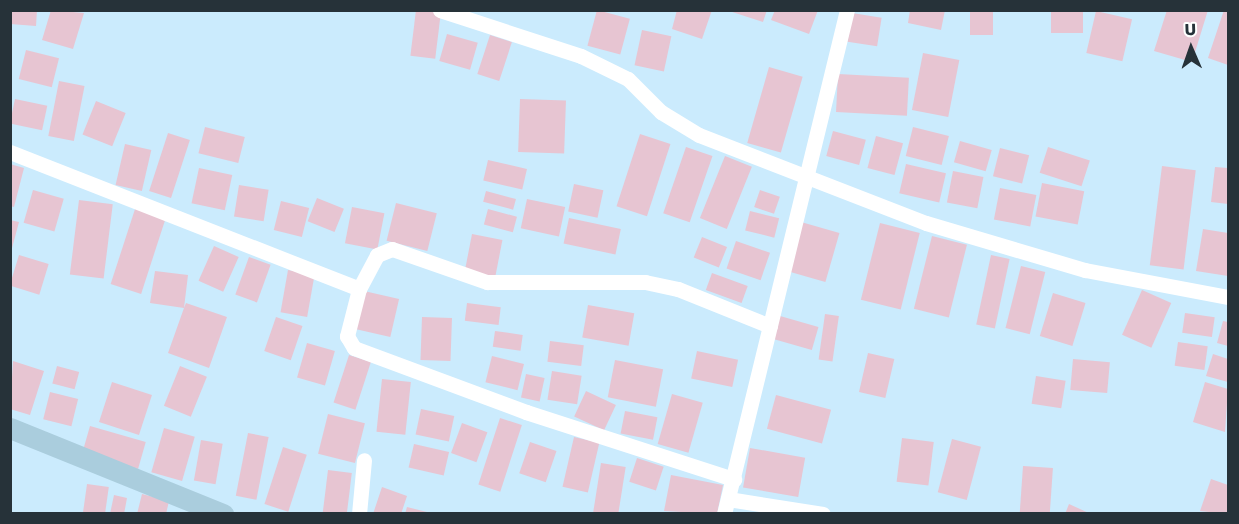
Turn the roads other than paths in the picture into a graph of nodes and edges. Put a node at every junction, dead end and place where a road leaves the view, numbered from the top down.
1 (440, 10) edge
2 (847, 10) edge
3 (10, 152) edge
4 (805, 178) junction
5 (359, 289) junction
6 (1228, 297) edge
7 (770, 326) junction
8 (10, 428) edge
9 (364, 460) dead end
10 (734, 479) junction
11 (726, 506) edge
12 (223, 513) edge
13 (359, 513) edge
14 (823, 513) edge

1 - 4 street
2 - 4 street
3 - 5 street
4 - 6 street
4 - 7 street
5 - 7 street
5 - 10 street
7 - 10 street
8 - 12 street
9 - 13 street
10 - 11 street
11 - 14 street

